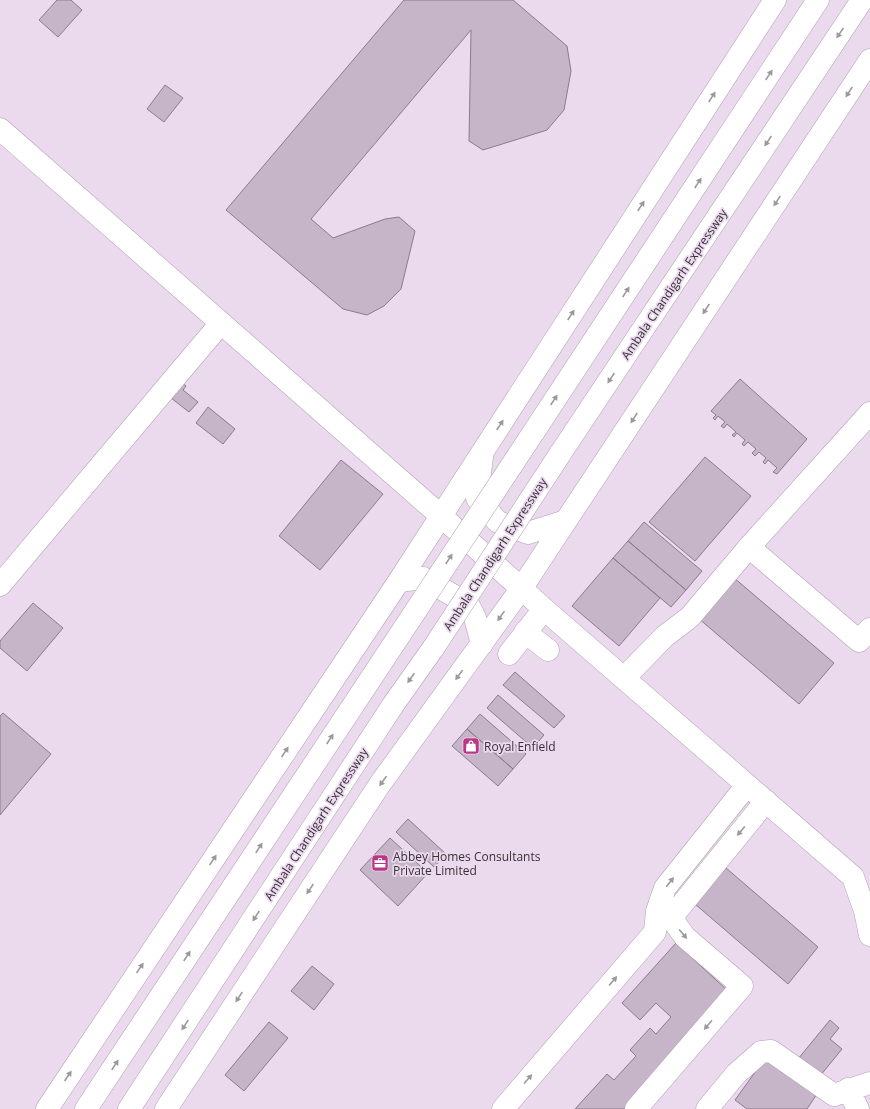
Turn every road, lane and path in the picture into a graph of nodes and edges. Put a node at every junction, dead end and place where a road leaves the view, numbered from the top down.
1 (775, 0) edge
2 (818, 0) edge
3 (862, 0) edge
4 (870, 60) edge
5 (0, 129) edge
6 (221, 322) junction
7 (870, 413) edge
8 (483, 451) junction
9 (441, 516) junction
10 (566, 521) junction
11 (749, 547) junction
12 (399, 581) junction
13 (0, 585) edge
14 (521, 589) junction
15 (544, 609) junction
16 (870, 628) edge
17 (526, 632) junction
18 (482, 644) junction
19 (548, 650) dead end
20 (509, 654) dead end
21 (630, 683) junction
22 (746, 785) junction
23 (766, 801) junction
24 (864, 894) edge
25 (869, 923) edge
26 (870, 1083) edge
27 (834, 1098) edge
28 (47, 1109) edge
29 (86, 1109) edge
30 (129, 1109) edge
31 (166, 1109) edge
32 (503, 1109) edge
33 (636, 1109) edge
34 (707, 1109) edge
35 (858, 1109) edge

8 -> 1 main road
29 -> 2 main road, bridge
3 -> 30 main road, Ambala Chandigarh Expressway, bridge
4 -> 10 main road
5 - 6 main road
6 - 9 main road
6 - 13 main road
7 - 11 main road
8 - 9 main road
8 - 10 main road
9 - 12 main road
9 - 14 main road
10 - 14 main road
11 - 16 main road
11 - 21 main road
12 - 18 main road
28 -> 12 main road
14 - 15 main road
14 -> 18 main road
15 - 17 main road
15 - 21 main road
17 - 19 main road
17 - 20 main road
18 -> 31 main road
21 - 22 main road
22 - 23 main road
32 -> 22 main road
23 - 24 main road
23 -> 33 main road
24 - 25 main road
26 - 27 main road
27 - 34 main road
27 - 35 main road

